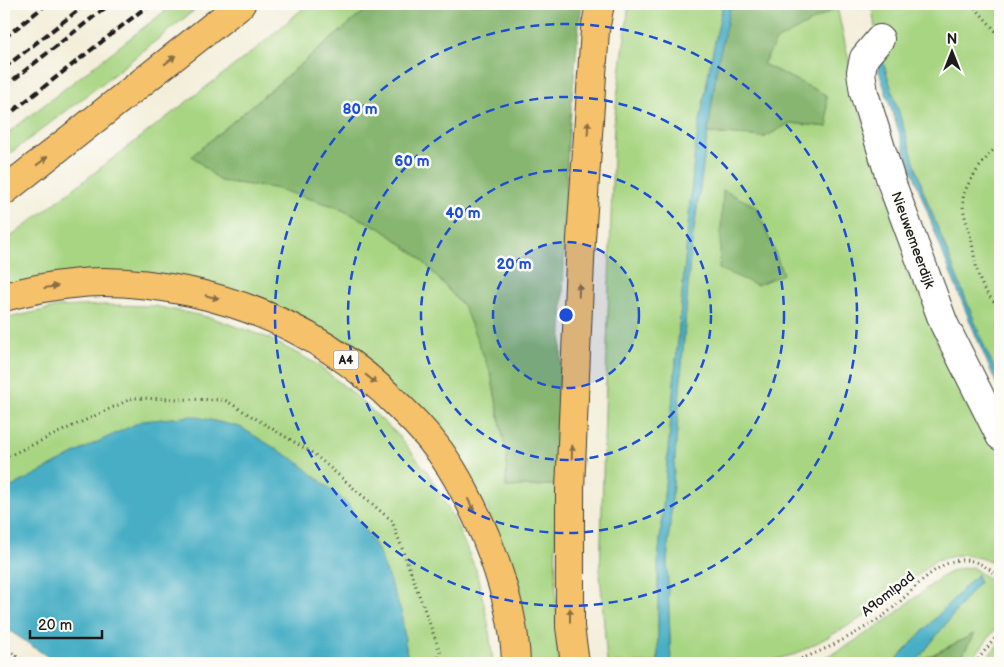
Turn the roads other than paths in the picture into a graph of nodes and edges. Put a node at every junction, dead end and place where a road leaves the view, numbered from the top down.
1 (241, 4) edge
2 (600, 4) edge
3 (880, 40) dead end
4 (4, 191) edge
5 (4, 297) edge
6 (1000, 436) edge
7 (516, 663) edge
8 (575, 663) edge

4 -> 1 highway
8 -> 2 highway
3 - 6 lane, Nieuwemeerdijk
5 -> 7 highway, A4

